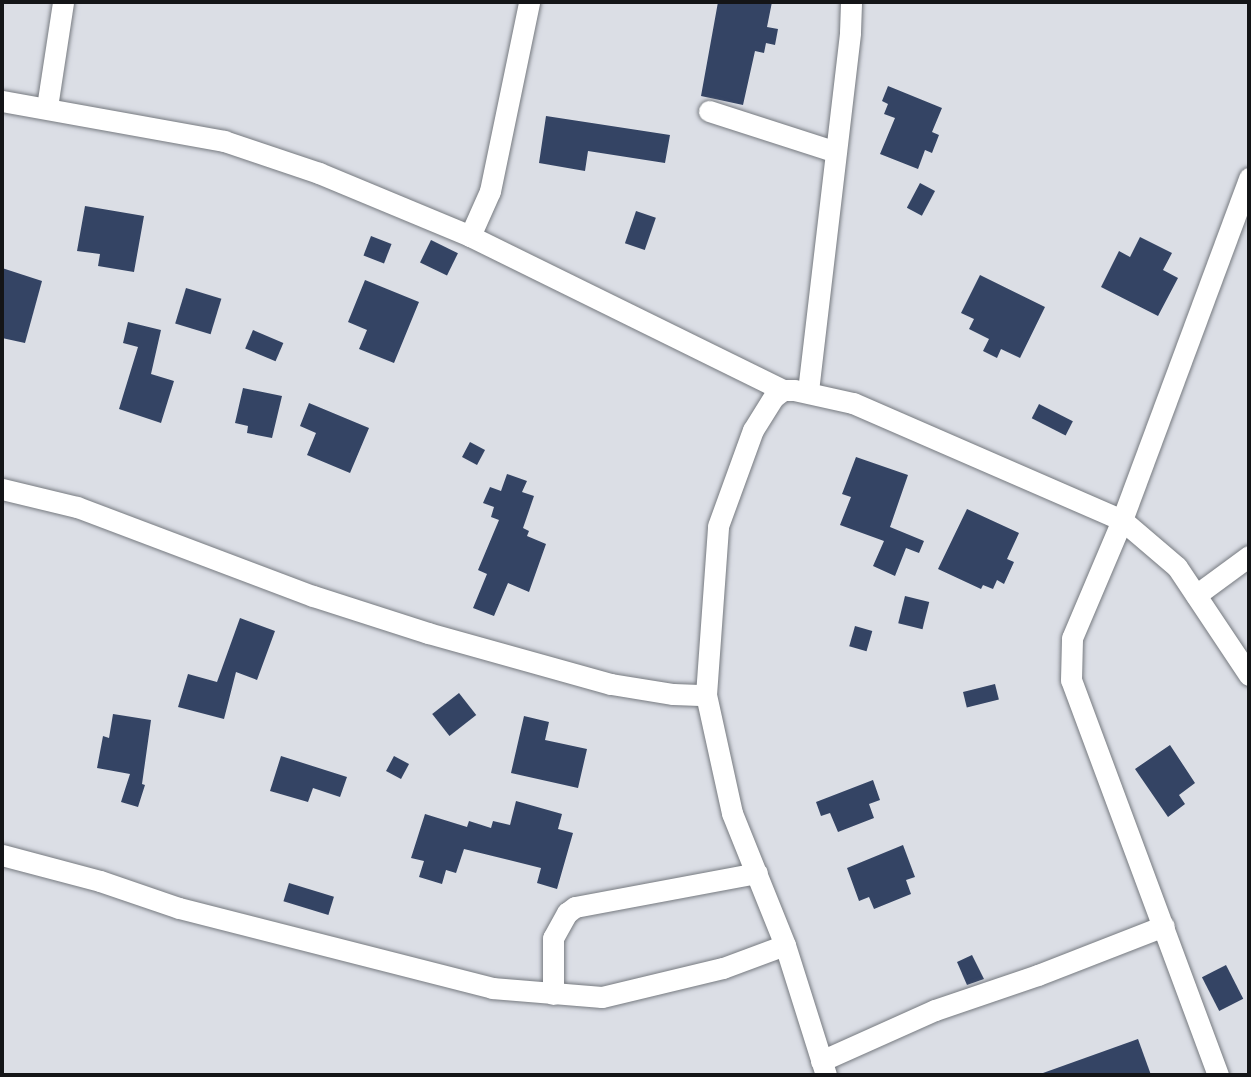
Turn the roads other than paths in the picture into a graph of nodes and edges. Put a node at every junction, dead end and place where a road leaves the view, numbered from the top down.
1 (62, 2) edge
2 (529, 2) edge
3 (851, 2) edge
4 (2, 100) edge
5 (47, 107) junction
6 (709, 111) dead end
7 (835, 152) junction
8 (1249, 178) edge
9 (470, 236) junction
10 (782, 390) junction
11 (808, 391) junction
12 (2, 489) edge
13 (1122, 520) junction
14 (1249, 556) edge
15 (1196, 595) junction
16 (1249, 675) edge
17 (706, 695) junction
18 (2, 855) edge
19 (757, 873) junction
20 (1164, 926) junction
21 (785, 945) junction
22 (553, 995) junction
23 (824, 1068) edge
24 (1217, 1075) edge

1 - 5 street
2 - 9 street
3 - 7 street
4 - 5 street
5 - 9 street
6 - 7 street
7 - 11 street
8 - 13 street
9 - 10 street
10 - 11 street
10 - 17 street
11 - 13 street
12 - 17 street
13 - 15 street
13 - 20 street
14 - 15 street
15 - 16 street
17 - 19 street
18 - 22 street
19 - 21 street
19 - 22 street
20 - 23 street
20 - 24 street
21 - 22 street
21 - 23 street

